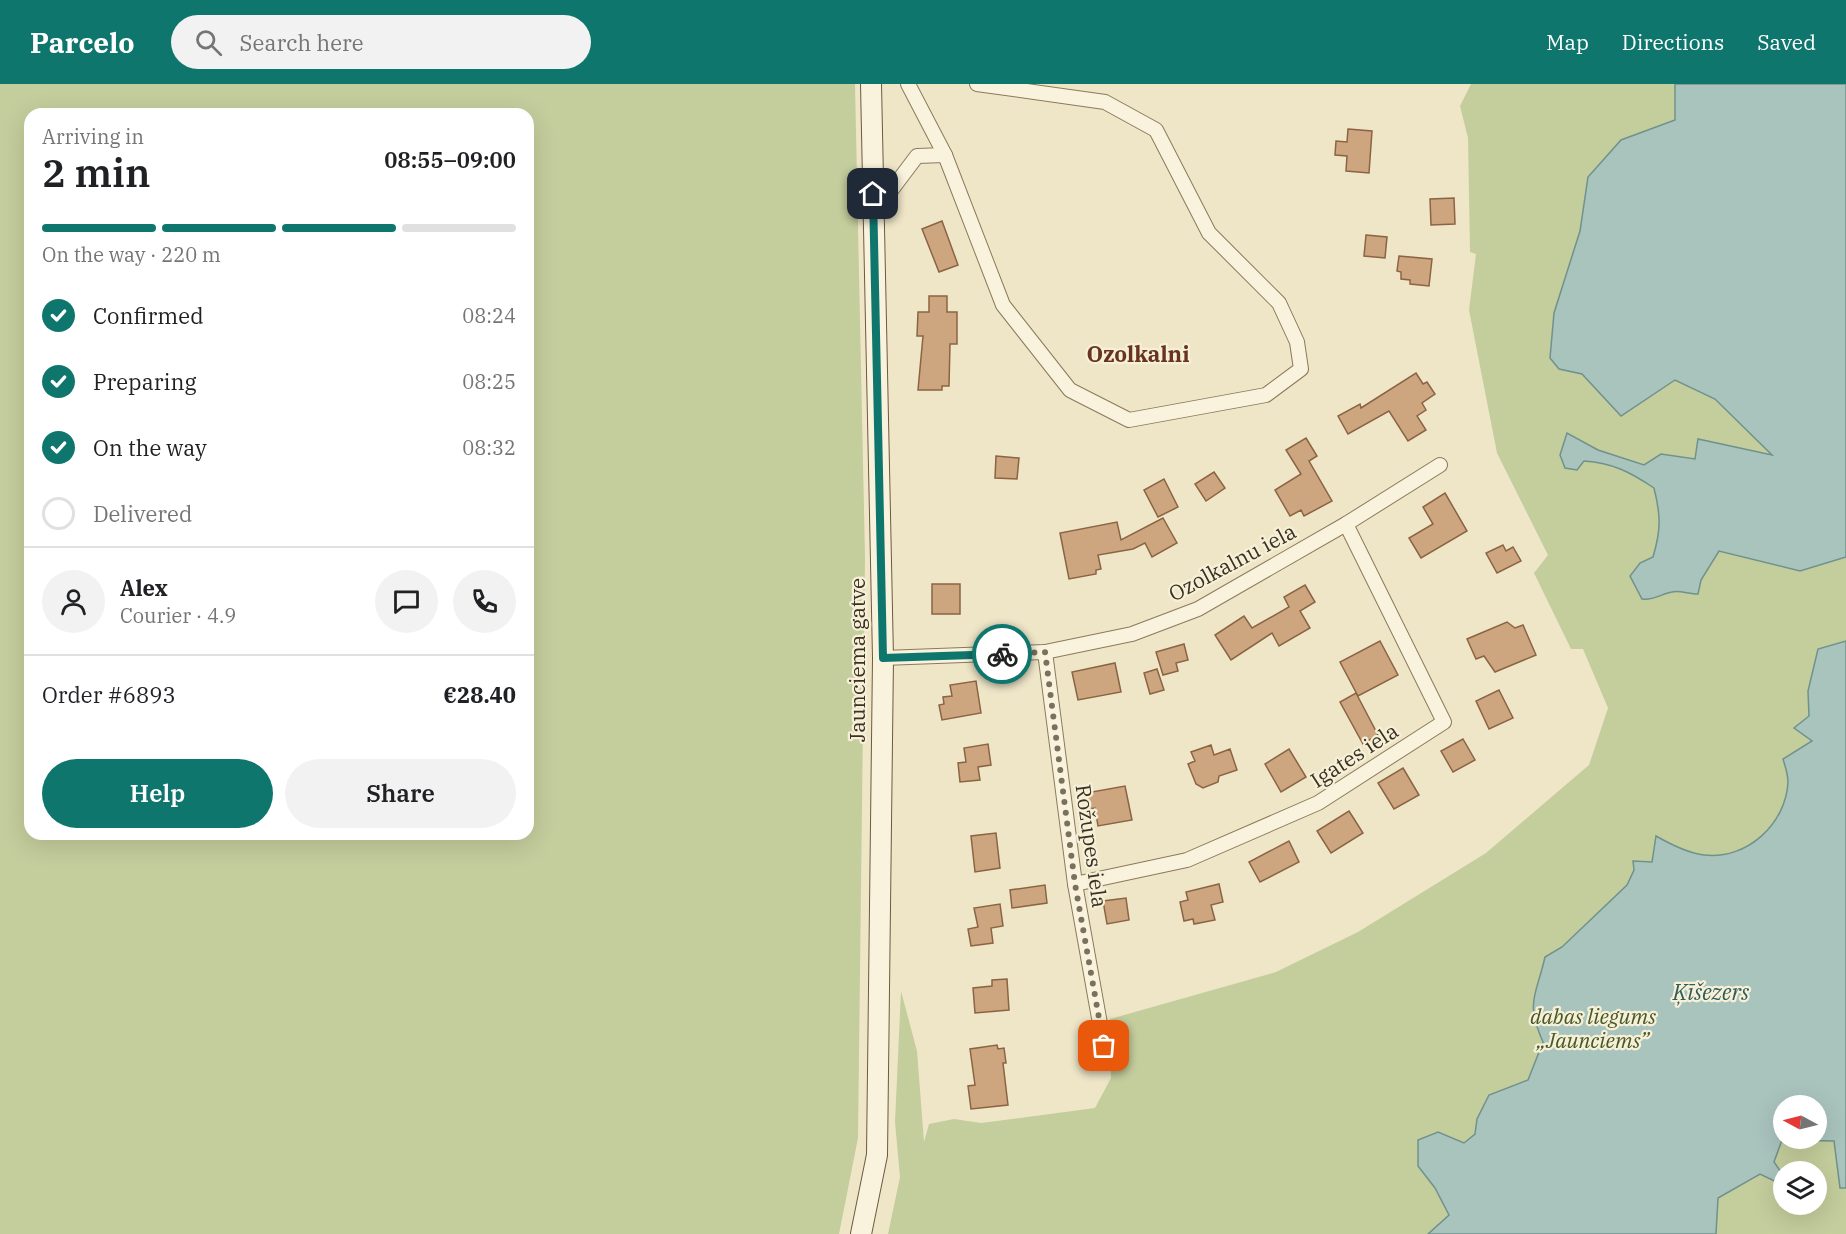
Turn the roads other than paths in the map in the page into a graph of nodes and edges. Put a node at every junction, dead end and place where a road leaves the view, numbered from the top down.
1 (871, 84) edge
2 (908, 84) edge
3 (977, 84) edge
4 (945, 155) junction
5 (874, 213) junction
6 (1440, 465) dead end
7 (1346, 524) junction
8 (1045, 652) junction
9 (883, 658) junction
10 (1075, 884) junction
11 (1104, 1046) dead end
12 (861, 1234) edge

1 - 5 main road, Jaunciema gatve
2 - 4 street
3 - 4 street
4 - 5 street
5 - 9 main road, Jaunciema gatve
6 - 7 street, Ozolkalnu iela
7 - 8 street, Ozolkalnu iela
7 - 10 street, Igates iela
8 - 9 street, Ozolkalnu iela
8 - 10 street, Rožupes iela
9 - 12 main road, Jaunciema gatve
10 - 11 street, Rožupes iela

